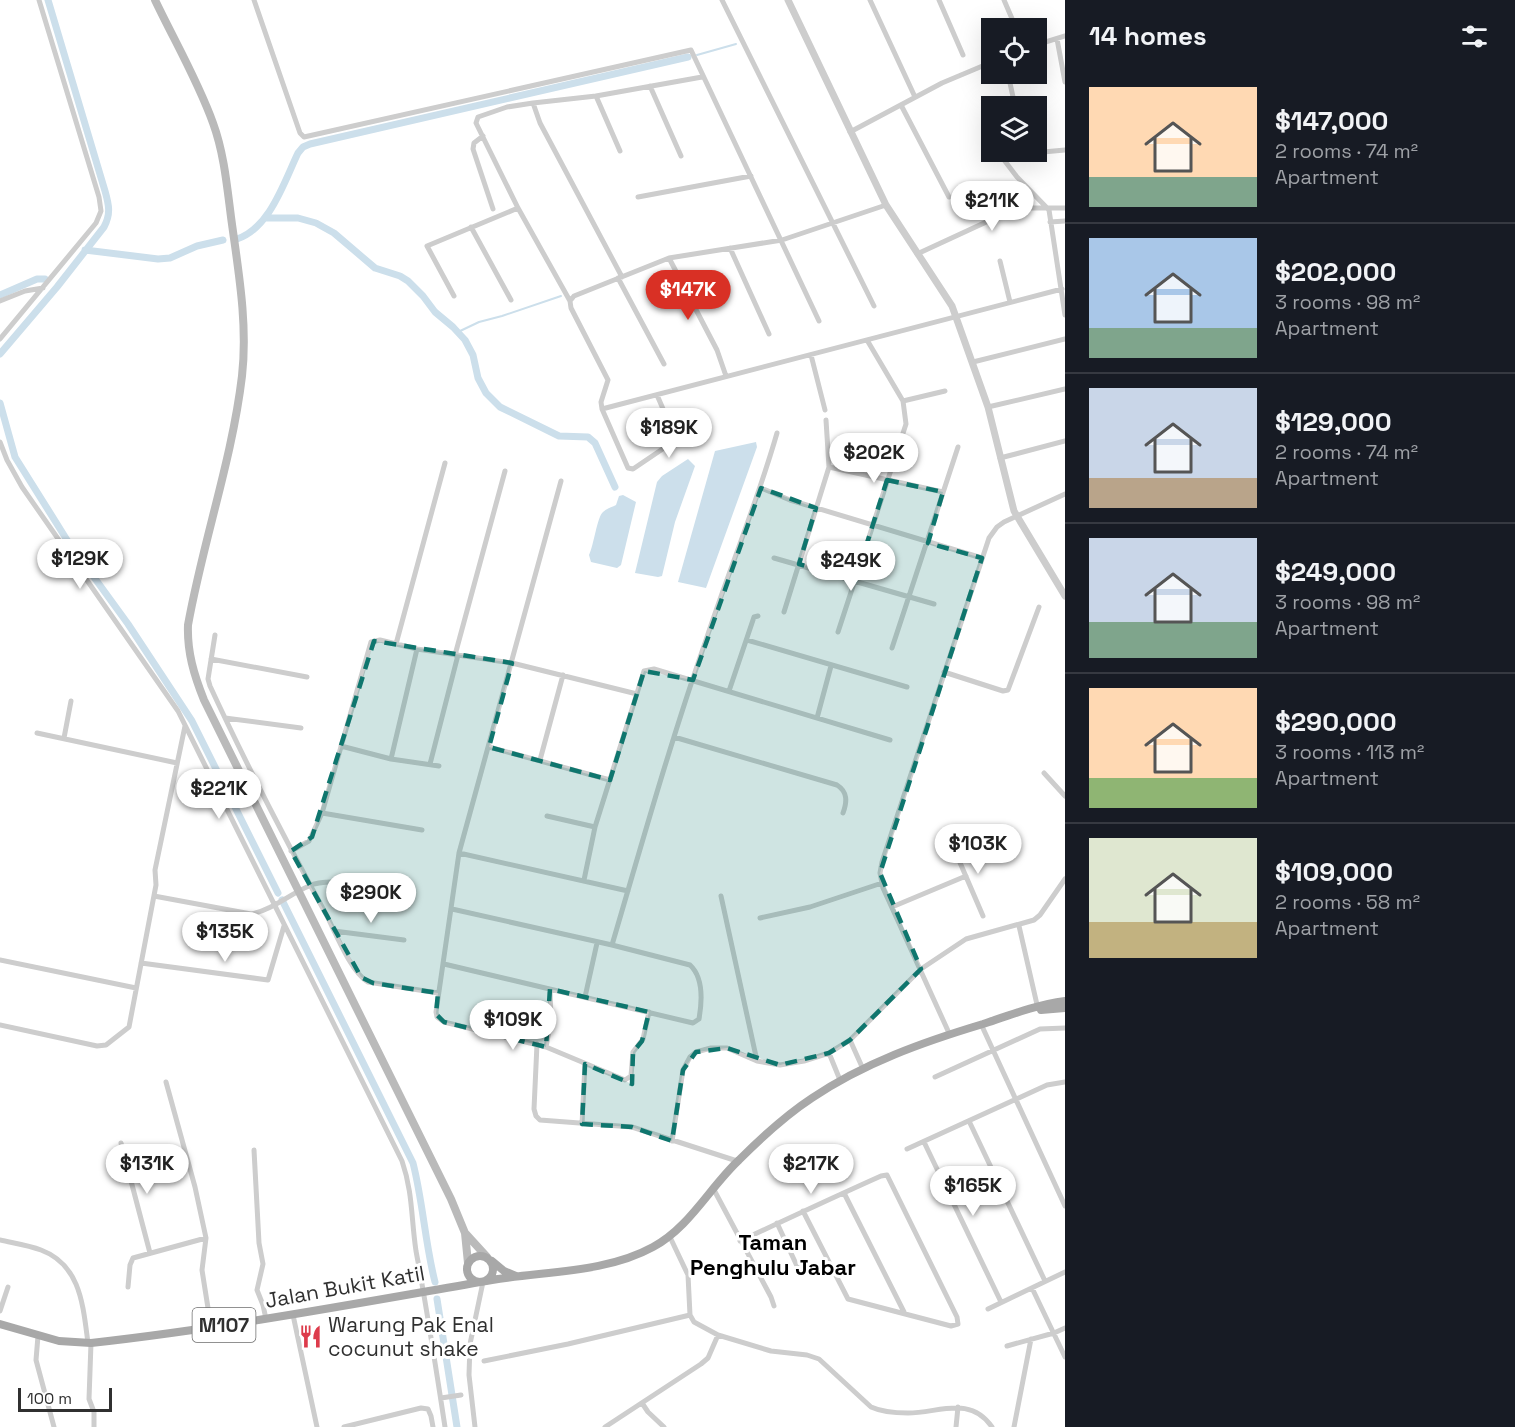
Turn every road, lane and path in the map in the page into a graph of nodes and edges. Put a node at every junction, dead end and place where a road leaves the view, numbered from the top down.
1 (39, 0) edge
2 (155, 0) edge
3 (254, 0) edge
4 (722, 0) edge
5 (788, 0) edge
6 (870, 0) edge
7 (939, 0) edge
8 (1004, 0) edge
9 (1012, 18) edge
10 (1065, 36) edge
11 (1057, 39) junction
12 (1047, 42) edge
13 (963, 55) dead end
14 (981, 67) edge
15 (702, 77) junction
16 (1065, 82) edge
17 (650, 86) junction
18 (596, 96) junction
19 (915, 97) junction
20 (533, 103) junction
21 (901, 105) junction
22 (850, 132) junction
23 (483, 136) junction
24 (1065, 150) edge
25 (620, 151) dead end
26 (1047, 151) edge
27 (681, 156) dead end
28 (1006, 162) edge
29 (751, 176) junction
30 (949, 196) dead end
31 (638, 197) dead end
32 (886, 205) junction
33 (518, 208) junction
34 (1065, 208) edge
35 (493, 209) dead end
36 (1048, 210) junction
37 (1065, 221) edge
38 (1050, 222) junction
39 (832, 223) junction
40 (471, 227) junction
41 (782, 240) junction
42 (729, 248) junction
43 (917, 254) junction
44 (669, 258) junction
45 (1000, 261) dead end
46 (620, 277) junction
47 (43, 288) junction
48 (1062, 289) junction
49 (454, 296) dead end
50 (511, 300) dead end
51 (0, 301) edge
52 (570, 301) junction
53 (1010, 302) junction
54 (874, 306) dead end
55 (1065, 315) edge
56 (957, 316) junction
57 (819, 321) dead end
58 (769, 334) dead end
59 (0, 339) edge
60 (1065, 339) edge
61 (867, 340) junction
62 (811, 355) junction
63 (973, 362) junction
64 (664, 364) dead end
65 (726, 376) junction
66 (1065, 389) edge
67 (945, 391) dead end
68 (657, 395) junction
69 (903, 401) junction
70 (988, 407) junction
71 (602, 409) junction
72 (825, 410) dead end
73 (826, 420) dead end
74 (698, 425) dead end
75 (777, 432) dead end
76 (676, 440) junction
77 (1065, 441) edge
78 (0, 442) edge
79 (958, 447) dead end
80 (1000, 458) junction
81 (445, 463) dead end
82 (829, 467) junction
83 (505, 471) dead end
84 (887, 480) junction
85 (561, 481) dead end
86 (761, 488) junction
87 (943, 492) junction
88 (1065, 494) edge
89 (816, 508) junction
90 (1016, 516) junction
91 (873, 526) junction
92 (927, 543) junction
93 (774, 558) dead end
94 (982, 558) junction
95 (799, 564) junction
96 (855, 581) junction
97 (1065, 596) edge
98 (909, 597) junction
99 (934, 604) dead end
100 (1039, 607) dead end
101 (784, 612) dead end
102 (758, 616) dead end
103 (838, 632) dead end
104 (215, 635) dead end
105 (747, 640) junction
106 (396, 644) junction
107 (892, 648) dead end
108 (417, 649) junction
109 (457, 655) junction
110 (211, 659) junction
111 (512, 663) junction
112 (831, 666) junction
113 (945, 672) junction
114 (562, 675) junction
115 (307, 677) dead end
116 (693, 680) junction
117 (907, 687) dead end
118 (729, 691) junction
119 (637, 694) junction
120 (71, 700) dead end
121 (225, 718) junction
122 (817, 718) junction
123 (185, 726) junction
124 (301, 729) dead end
125 (37, 733) dead end
126 (674, 737) junction
127 (64, 738) junction
128 (890, 740) dead end
129 (341, 746) junction
130 (489, 747) junction
131 (391, 759) junction
132 (540, 760) junction
133 (177, 764) junction
134 (430, 764) junction
135 (439, 766) dead end
136 (1044, 773) dead end
137 (610, 780) junction
138 (1065, 796) edge
139 (322, 813) junction
140 (843, 813) dead end
141 (547, 816) dead end
142 (595, 828) junction
143 (422, 830) dead end
144 (977, 835) dead end
145 (291, 851) junction
146 (459, 853) junction
147 (966, 876) junction
148 (1065, 879) edge
149 (584, 880) junction
150 (882, 883) junction
151 (310, 885) junction
152 (299, 891) junction
153 (628, 891) junction
154 (411, 894) dead end
155 (154, 896) junction
156 (721, 896) dead end
157 (274, 904) junction
158 (892, 907) junction
159 (452, 909) junction
160 (983, 916) dead end
161 (760, 918) dead end
162 (284, 925) junction
163 (1019, 926) junction
164 (334, 931) junction
165 (404, 940) dead end
166 (597, 943) junction
167 (612, 945) junction
168 (0, 960) edge
169 (141, 963) junction
170 (444, 964) junction
171 (921, 969) junction
172 (136, 988) junction
173 (550, 989) junction
174 (438, 993) junction
175 (585, 997) junction
176 (1065, 1001) edge
177 (1038, 1008) junction
178 (1065, 1008) edge
179 (649, 1012) junction
180 (981, 1024) junction
181 (0, 1025) edge
182 (1065, 1028) edge
183 (949, 1034) junction
184 (850, 1040) junction
185 (537, 1044) junction
186 (546, 1047) junction
187 (993, 1050) junction
188 (829, 1053) junction
189 (757, 1061) junction
190 (585, 1064) junction
191 (863, 1069) junction
192 (935, 1077) dead end
193 (840, 1080) junction
194 (166, 1082) dead end
195 (1064, 1083) edge
196 (1016, 1100) junction
197 (969, 1121) junction
198 (582, 1124) junction
199 (672, 1141) junction
200 (924, 1142) junction
201 (121, 1143) dead end
202 (907, 1149) dead end
203 (254, 1150) dead end
204 (737, 1161) junction
205 (714, 1188) junction
206 (844, 1193) junction
207 (1065, 1206) edge
208 (803, 1211) junction
209 (777, 1223) junction
210 (465, 1233) junction
211 (669, 1235) junction
212 (206, 1238) junction
213 (0, 1240) edge
214 (740, 1241) junction
215 (150, 1253) junction
216 (489, 1258) junction
217 (468, 1265) junction
218 (797, 1266) dead end
219 (1065, 1272) edge
220 (517, 1276) junction
221 (1046, 1281) junction
222 (483, 1282) junction
223 (8, 1287) dead end
224 (128, 1287) dead end
225 (1032, 1287) junction
226 (449, 1288) junction
227 (425, 1293) junction
228 (1001, 1302) junction
229 (774, 1306) dead end
230 (988, 1309) dead end
231 (0, 1311) edge
232 (904, 1312) junction
233 (293, 1315) junction
234 (690, 1315) junction
235 (266, 1319) junction
236 (0, 1324) edge
237 (211, 1327) junction
238 (1065, 1328) edge
239 (1054, 1333) junction
240 (718, 1335) junction
241 (38, 1336) junction
242 (1031, 1339) junction
243 (90, 1343) junction
244 (1007, 1346) dead end
245 (1065, 1357) edge
246 (484, 1361) dead end
247 (460, 1395) dead end
248 (441, 1398) junction
249 (642, 1403) junction
250 (958, 1407) junction
251 (54, 1427) edge
252 (94, 1427) edge
253 (317, 1427) edge
254 (344, 1427) edge
255 (432, 1427) edge
256 (445, 1427) edge
257 (475, 1427) edge
258 (605, 1427) edge
259 (664, 1427) edge
260 (956, 1427) edge
261 (992, 1427) edge
262 (1014, 1427) edge

1 - 47 street
2 - 152 main road
3 - 15 street
4 - 39 street
5 - 22 street
6 - 19 street
7 - 13 street
8 - 9 street
10 - 11 street
11 - 12 street
11 - 16 street
14 - 19 street
15 - 17 street
15 - 29 street
17 - 18 street
17 - 27 street
18 - 20 street
18 - 25 street
19 - 21 street
20 - 23 street
20 - 46 street
21 - 22 street
21 - 30 street
22 - 32 street
23 - 33 street
23 - 35 street
24 - 26 street
28 - 36 street
29 - 31 street
29 - 41 street
32 - 39 street
32 - 43 street
33 - 40 street
33 - 52 street
34 - 36 street
36 - 38 street
36 - 43 street
37 - 38 street
38 - 48 street
39 - 41 street
39 - 54 street
40 - 49 street
40 - 50 street
41 - 42 street
41 - 57 street
42 - 44 street
42 - 58 street
43 - 56 street
44 - 46 street
44 - 65 street
45 - 53 street
46 - 52 street
46 - 64 street
47 - 51 street
47 - 59 street
48 - 53 street
48 - 55 street
52 - 71 street
53 - 56 street
56 - 61 street
56 - 63 street
60 - 63 street
61 - 62 street
61 - 69 street
62 - 65 street
62 - 72 street
63 - 70 street
65 - 68 street
66 - 70 street
67 - 69 street
68 - 71 street
68 - 76 street
69 - 84 street
70 - 80 street
71 - 76 street
73 - 82 street
74 - 76 street
75 - 86 street
77 - 80 street
78 - 123 street
79 - 87 street
80 - 90 street
81 - 106 street
82 - 84 street
82 - 89 street
83 - 109 street
84 - 87 street
84 - 91 street
85 - 111 street
86 - 89 street
86 - 116 street
87 - 92 street
88 - 90 street
89 - 91 street
89 - 95 street
90 - 94 street
90 - 97 street
91 - 92 street
91 - 96 street
92 - 94 street
92 - 98 street
93 - 95 street
94 - 113 street
95 - 96 street
95 - 101 street
96 - 98 street
96 - 103 street
98 - 99 street
98 - 107 street
100 - 113 street
102 - 105 street
104 - 110 street
105 - 112 street
105 - 118 street
106 - 108 street
106 - 129 street
108 - 109 street
108 - 131 street
109 - 111 street
109 - 134 street
110 - 115 street
110 - 121 street
111 - 114 street
111 - 130 street
112 - 117 street
112 - 122 street
113 - 150 street
114 - 119 street
114 - 132 street
116 - 118 street
116 - 119 street
116 - 126 street
118 - 122 street
119 - 137 street
120 - 127 street
121 - 124 street
121 - 145 street
122 - 128 street
123 - 133 street
123 - 157 street
125 - 127 street
126 - 140 street
126 - 153 street
127 - 133 street
129 - 131 street
129 - 139 street
130 - 132 street
130 - 146 street
131 - 134 street
132 - 137 street
133 - 155 street
134 - 135 street
136 - 138 street
137 - 142 street
139 - 143 street
139 - 145 street
141 - 142 street
142 - 149 street
144 - 147 street
145 - 151 street
146 - 149 street
146 - 159 street
147 - 158 street
147 - 160 street
148 - 163 street
149 - 153 street
150 - 158 street
150 - 161 street
151 - 152 street
151 - 154 street
151 - 164 street
152 - 157 street
152 - 210 main road
153 - 167 street
155 - 157 street
155 - 169 street
156 - 189 street
157 - 162 street
158 - 171 street
159 - 166 street
159 - 170 street
162 - 169 street
162 - 227 street
163 - 171 street
163 - 177 street
164 - 165 street
164 - 174 street
166 - 167 street
166 - 175 street
167 - 179 street
168 - 172 street
169 - 172 street
170 - 173 street
170 - 174 street
171 - 183 street
171 - 184 street
172 - 181 street
173 - 175 street
173 - 186 street
174 - 185 street
175 - 179 street
176 - 177 main road, M107
177 - 178 main road, M107
177 - 180 main road, M107
179 - 190 street
180 - 183 main road, M107
180 - 187 street
182 - 187 street
183 - 191 main road, M107
184 - 188 street
184 - 191 street
185 - 186 street
185 - 198 street
186 - 190 street
187 - 192 street
187 - 196 street
188 - 189 street
188 - 193 street
189 - 199 street
190 - 198 street
191 - 193 main road, M107
193 - 204 main road, M107
194 - 212 street
195 - 196 street
196 - 197 street
196 - 207 street
197 - 200 street
197 - 221 street
198 - 199 street
199 - 204 street
200 - 202 street
200 - 228 street
201 - 215 street
203 - 235 street
204 - 205 main road, M107
205 - 211 main road, M107
205 - 214 street
206 - 208 street
206 - 232 street
206 - 232 street
208 - 209 street
208 - 232 street
209 - 214 street
209 - 218 street
210 - 216 main road
210 - 217 main road
211 - 220 main road, M107
211 - 234 street
212 - 215 street
212 - 237 street
213 - 243 street
214 - 229 street
215 - 224 street
216 - 217 main road
216 - 220 main road
216 - 222 main road
217 - 222 main road
217 - 226 main road
219 - 221 street
220 - 222 main road, M107
221 - 225 street
222 - 226 main road, M107
222 - 257 street
223 - 231 street
225 - 228 street
225 - 239 street
226 - 227 main road, Jalan Bukit Katil / M107
227 - 233 main road, Jalan Bukit Katil / M107
227 - 248 street
228 - 230 street
233 - 235 main road, Jalan Bukit Katil / M107
233 - 253 street
234 - 240 street
234 - 246 street
235 - 237 main road, Jalan Bukit Katil / M107
236 - 241 main road, Jalan Bukit Katil / M107
237 - 243 main road, Jalan Bukit Katil / M107
238 - 239 street
239 - 242 street
239 - 245 street
240 - 249 street
240 - 250 street
241 - 243 main road, Jalan Bukit Katil / M107
241 - 251 street
242 - 244 street
242 - 262 street
243 - 252 street
247 - 248 street
248 - 256 street
249 - 258 street
249 - 259 street
250 - 260 street
250 - 261 street
254 - 255 street

